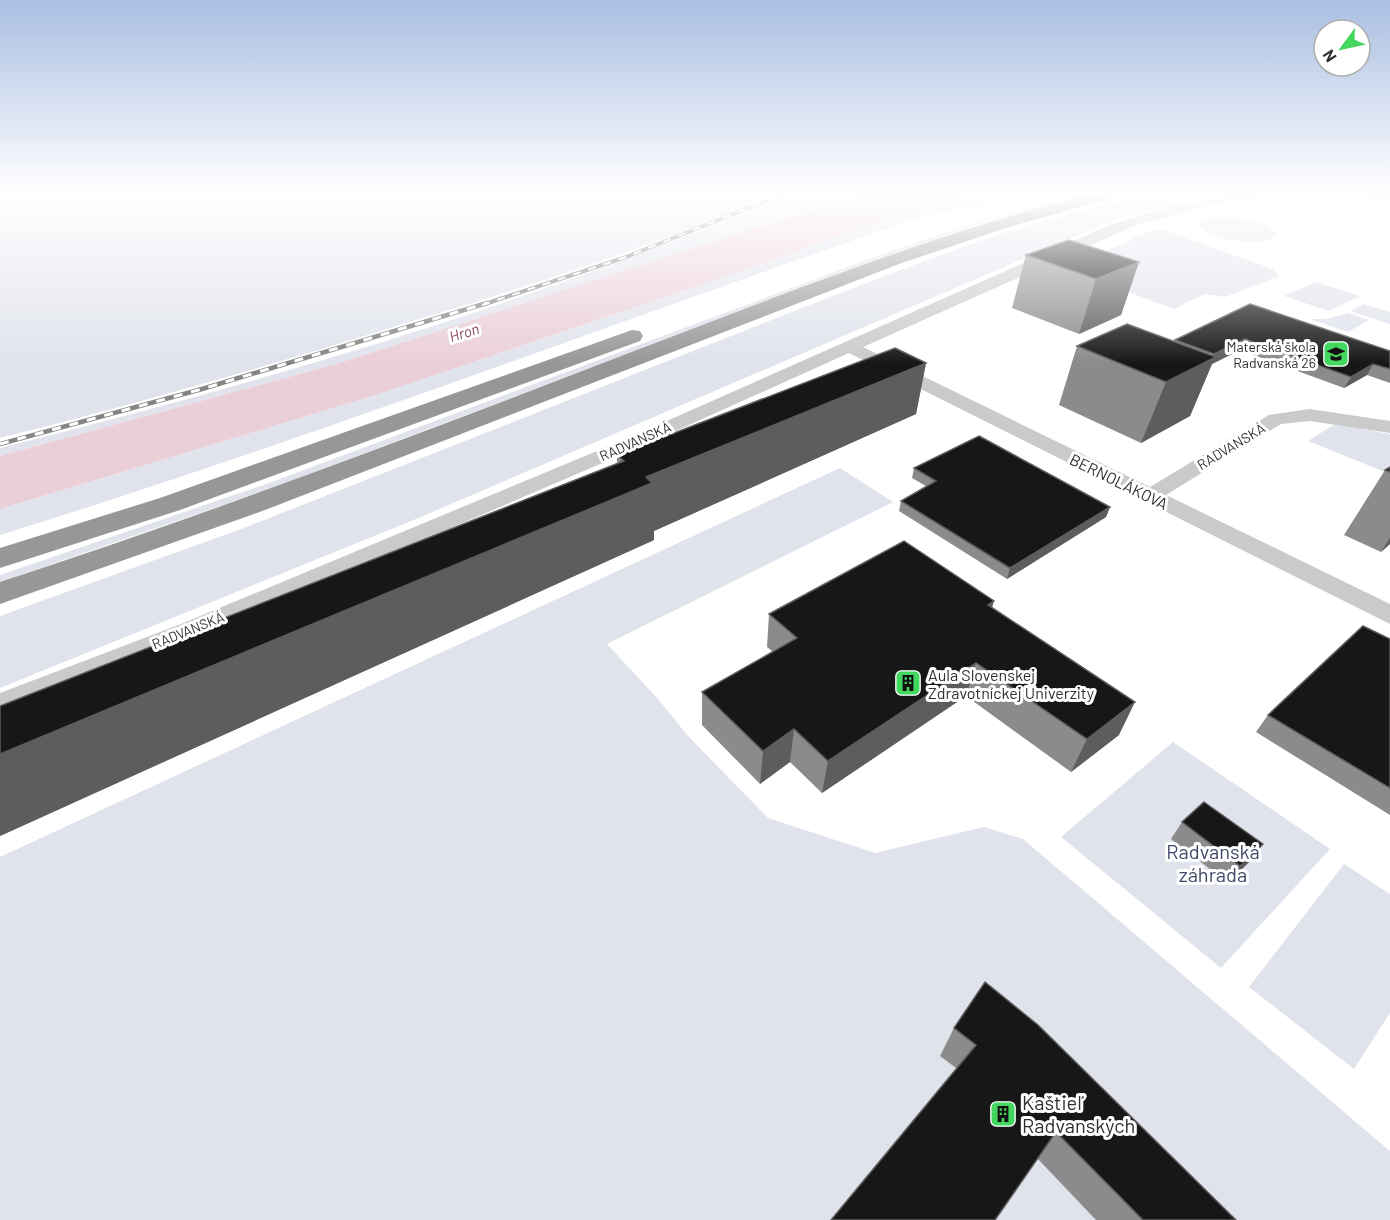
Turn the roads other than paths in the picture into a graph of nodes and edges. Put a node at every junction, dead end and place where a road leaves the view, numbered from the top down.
1 (869, 250) edge
2 (921, 250) edge
3 (1066, 250) edge
4 (848, 346) junction
5 (1390, 427) edge
6 (1150, 496) junction
7 (0, 558) edge
8 (0, 593) edge
9 (1390, 615) edge
10 (0, 705) edge

1 - 7 highway
2 - 8 highway
3 - 4 street, RADVANSKÁ
4 - 6 street, BERNOLÁKOVA
4 - 10 street, RADVANSKÁ
5 - 6 street, RADVANSKÁ
6 - 9 street, BERNOLÁKOVA

